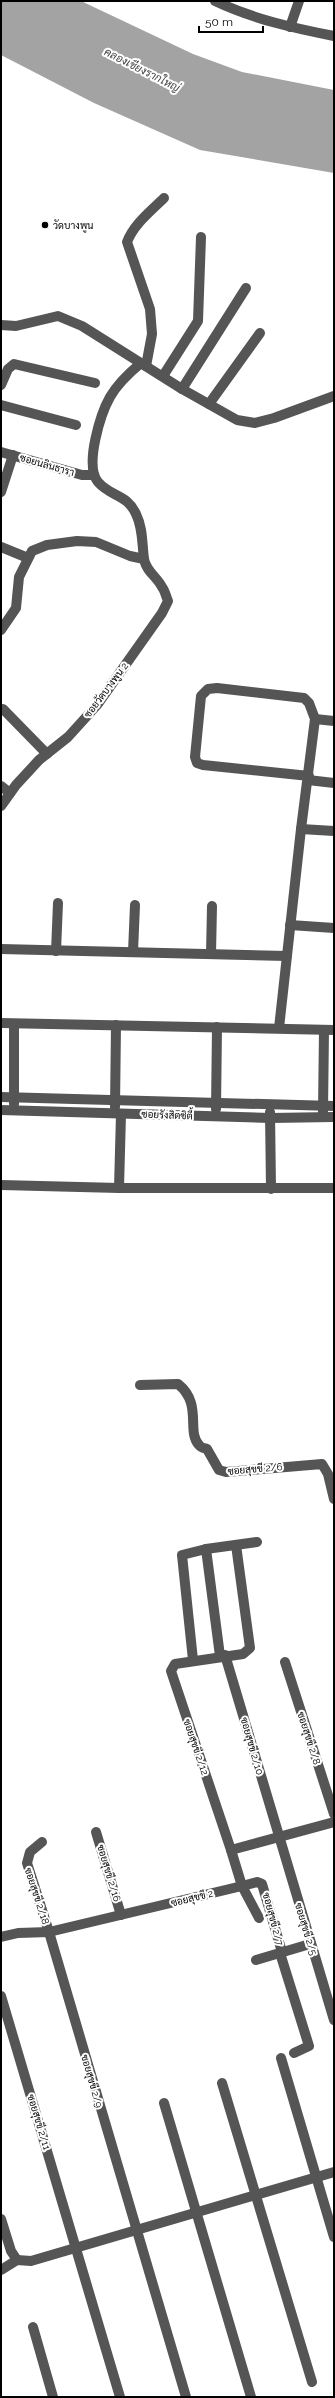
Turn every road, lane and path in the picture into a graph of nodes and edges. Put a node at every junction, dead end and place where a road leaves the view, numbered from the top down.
1 (215, 1) edge
2 (299, 1) edge
3 (290, 27) junction
4 (334, 36) edge
5 (164, 198) dead end
6 (201, 237) dead end
7 (246, 288) dead end
8 (1, 325) edge
9 (260, 333) dead end
10 (143, 364) junction
11 (163, 376) junction
12 (95, 383) dead end
13 (1, 385) edge
14 (182, 389) junction
15 (334, 396) edge
16 (1, 404) edge
17 (209, 404) junction
18 (76, 425) dead end
19 (1, 452) edge
20 (12, 456) junction
21 (94, 475) junction
22 (1, 492) edge
23 (1, 547) edge
24 (28, 558) junction
25 (144, 559) junction
26 (1, 630) edge
27 (3, 709) dead end
28 (315, 719) junction
29 (334, 721) edge
30 (47, 754) junction
31 (309, 778) junction
32 (334, 783) edge
33 (1, 786) edge
34 (10, 793) junction
35 (1, 806) edge
36 (301, 829) junction
37 (334, 831) edge
38 (58, 903) dead end
39 (135, 906) dead end
40 (212, 906) dead end
41 (290, 925) junction
42 (334, 928) edge
43 (1, 949) edge
44 (56, 950) junction
45 (133, 952) junction
46 (211, 954) junction
47 (287, 956) junction
48 (1, 1023) edge
49 (14, 1024) junction
50 (116, 1026) junction
51 (217, 1027) junction
52 (279, 1028) junction
53 (324, 1030) junction
54 (334, 1030) edge
55 (1, 1097) edge
56 (14, 1098) junction
57 (116, 1101) junction
58 (216, 1102) junction
59 (270, 1104) junction
60 (323, 1106) junction
61 (334, 1106) edge
62 (1, 1110) edge
63 (14, 1111) junction
64 (118, 1114) junction
65 (216, 1117) junction
66 (323, 1117) junction
67 (334, 1117) edge
68 (270, 1118) junction
69 (1, 1185) edge
70 (119, 1188) junction
71 (334, 1188) edge
72 (272, 1189) junction
73 (140, 1386) dead end
74 (334, 1499) edge
75 (257, 1542) dead end
76 (236, 1545) junction
77 (206, 1549) junction
78 (223, 1656) junction
79 (193, 1660) junction
80 (285, 1662) dead end
81 (334, 1814) edge
82 (334, 1822) edge
83 (96, 1832) dead end
84 (279, 1837) junction
85 (42, 1842) dead end
86 (231, 1850) junction
87 (242, 1886) junction
88 (121, 1915) junction
89 (259, 1918) dead end
90 (49, 1932) junction
91 (1, 1937) edge
92 (310, 1944) junction
93 (281, 1953) junction
94 (256, 1960) dead end
95 (1, 1996) edge
96 (334, 2020) edge
97 (294, 2053) dead end
98 (281, 2058) dead end
99 (222, 2083) dead end
100 (164, 2102) dead end
101 (334, 2172) edge
102 (317, 2177) junction
103 (257, 2194) junction
104 (196, 2212) junction
105 (1, 2218) edge
106 (136, 2230) junction
107 (334, 2236) edge
108 (76, 2248) junction
109 (6, 2250) edge
110 (17, 2260) junction
111 (1, 2270) edge
112 (33, 2327) dead end
113 (312, 2382) dead end
114 (53, 2397) edge
115 (120, 2397) edge
116 (186, 2397) edge
117 (251, 2397) edge

1 - 3 street
2 - 3 street
3 - 4 street
5 - 10 street
6 - 11 street
7 - 14 street
8 - 10 street
9 - 17 street
10 - 11 street
10 - 21 street
11 - 14 street
12 - 13 street
14 - 17 street
15 - 17 street
16 - 18 street
19 - 20 street, ซอยนลินธารา
20 - 21 street, ซอยนลินธารา
20 - 22 street
21 - 25 street, ซอยวัดบางพูน 2
23 - 24 street
24 - 25 street
24 - 26 street
25 - 30 street, ซอยวัดบางพูน 2
27 - 30 street
28 - 29 street
28 - 31 street
28 - 31 street
30 - 34 street, ซอยวัดบางพูน 2
31 - 32 street
31 - 36 street
33 - 34 street
34 - 35 street, ซอยวัดบางพูน 2
36 - 37 street
36 - 41 street
38 - 44 street
39 - 45 street
40 - 46 street
41 - 42 street
41 - 47 street
43 - 44 street
44 - 45 street
45 - 46 street
46 - 47 street
47 - 52 street
48 - 49 street
49 - 50 street
49 - 56 street
50 - 51 street
50 - 57 street
51 - 52 street
51 - 58 street
52 - 53 street
53 - 54 street
53 - 60 street
55 - 56 street, ซอยรังสิตซิตี้
56 - 57 street, ซอยรังสิตซิตี้
56 - 63 street
57 - 58 street, ซอยรังสิตซิตี้
57 - 64 street
58 - 59 street, ซอยรังสิตซิตี้
58 - 65 street
59 - 60 street, ซอยรังสิตซิตี้
59 - 68 street
60 - 61 street, ซอยรังสิตซิตี้
60 - 66 street
62 - 63 street, ซอยรังสิตซิตี้
63 - 64 street, ซอยรังสิตซิตี้
64 - 65 street, ซอยรังสิตซิตี้
64 - 70 street
65 - 68 street, ซอยรังสิตซิตี้
66 - 67 street, ซอยรังสิตซิตี้
66 - 68 street, ซอยรังสิตซิตี้
68 - 72 street
69 - 70 street
70 - 72 street
71 - 72 street
73 - 74 street, ซอยสุขขี 2/6
75 - 76 street
76 - 77 street
76 - 78 street, ซอยสุขขี 2/12
77 - 78 street, ซอยสุขขี 2/10
77 - 79 street
78 - 79 street, ซอยสุขขี 2/12
78 - 84 street, ซอยสุขขี 2/10
79 - 86 street, ซอยสุขขี 2/12
80 - 81 street, ซอยสุขขี 2/8
82 - 84 street
83 - 88 street, ซอยสุขขี 2/16
84 - 86 street
84 - 92 street, ซอยสุขขี 2/5
85 - 90 street, ซอยสุขขี 2/18
86 - 87 street
87 - 88 street, ซอยสุขขี 2
87 - 89 street
87 - 93 street, ซอยสุขขี 2/7
88 - 90 street, ซอยสุขขี 2
90 - 91 street, ซอยสุขขี 2
90 - 106 street, ซอยสุขขี 2/9
92 - 93 street
92 - 96 street, ซอยสุขขี 2/5
93 - 94 street
93 - 97 street
95 - 108 street, ซอยสุขขี 2/11
98 - 102 street
99 - 103 street
100 - 104 street
101 - 102 street
102 - 103 street
102 - 107 street
103 - 104 street
103 - 113 street
104 - 106 street
104 - 117 street
105 - 109 street
106 - 108 street
106 - 116 street, ซอยสุขขี 2/9
108 - 110 street
108 - 115 street, ซอยสุขขี 2/11
109 - 110 street
110 - 111 street
112 - 114 street

